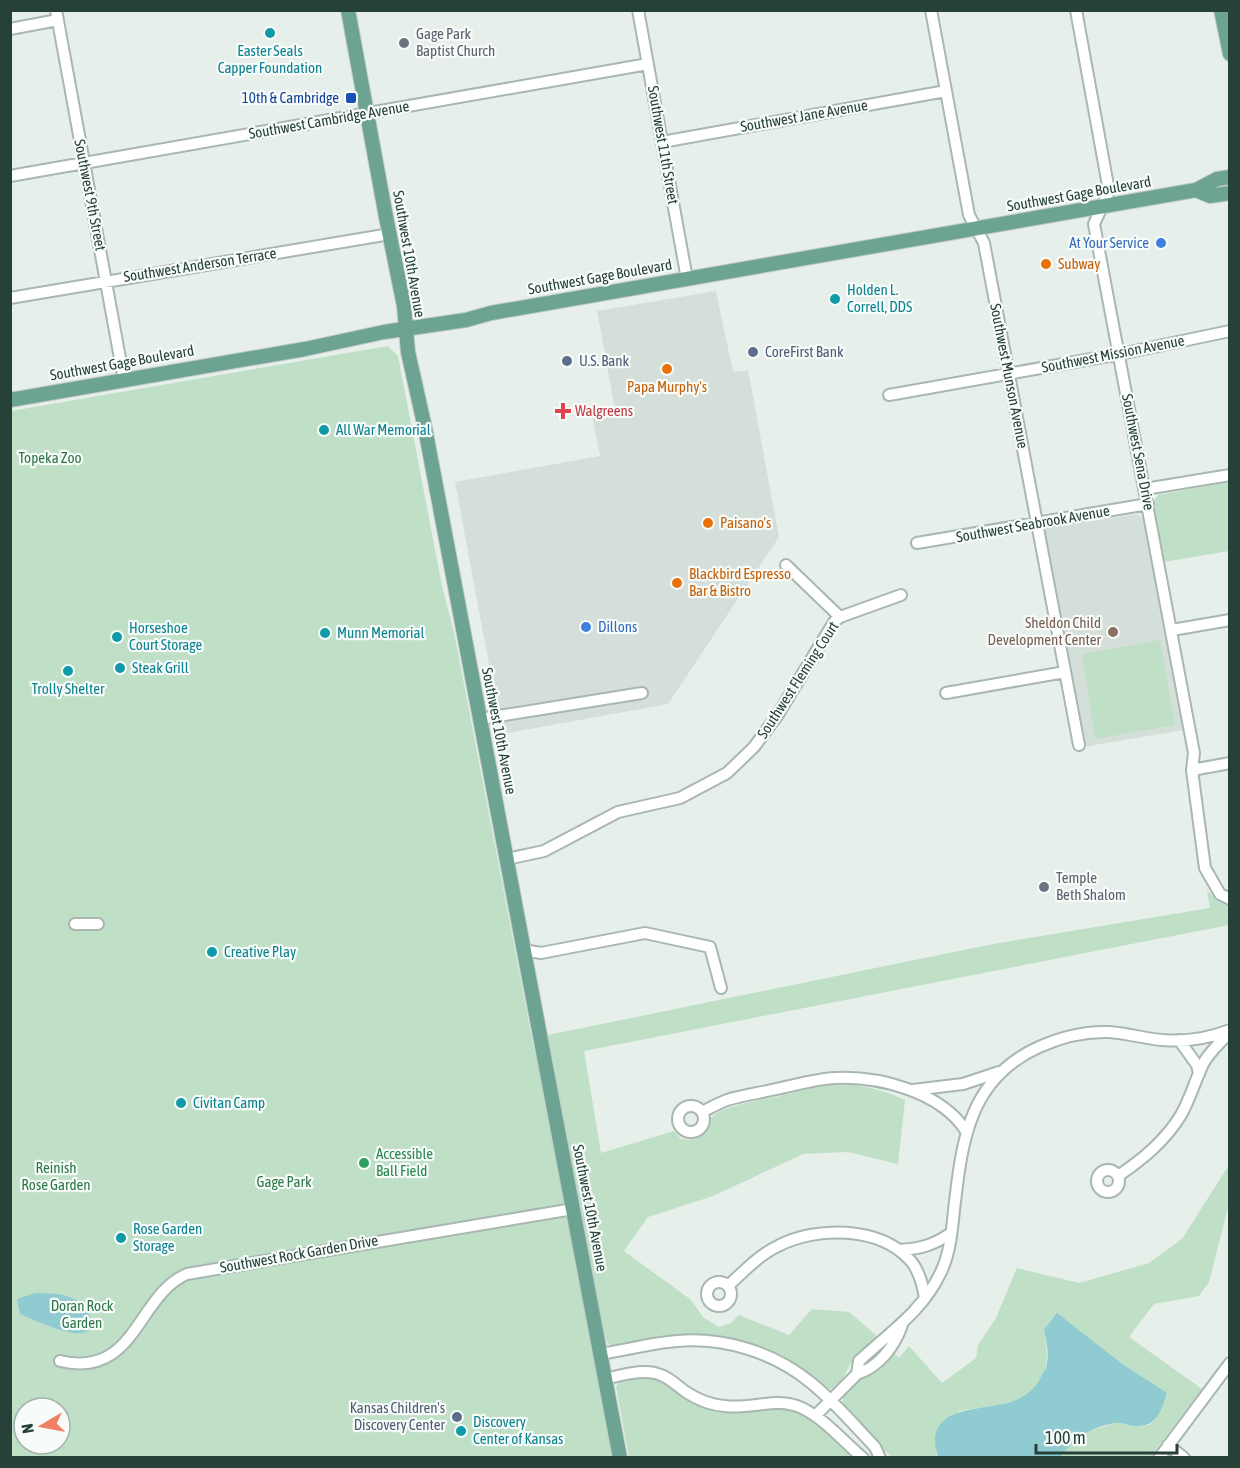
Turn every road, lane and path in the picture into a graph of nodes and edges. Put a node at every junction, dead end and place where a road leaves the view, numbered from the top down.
1 (348, 10) edge
2 (638, 10) edge
3 (931, 10) edge
4 (1076, 10) edge
5 (1221, 10) edge
6 (57, 15) edge
7 (10, 29) edge
8 (1230, 54) edge
9 (648, 64) junction
10 (945, 91) junction
11 (366, 114) junction
12 (662, 142) junction
13 (84, 163) junction
14 (10, 176) edge
15 (1230, 177) edge
16 (1196, 190) junction
17 (1230, 194) edge
18 (1101, 207) junction
19 (976, 228) junction
20 (390, 234) junction
21 (687, 279) junction
22 (106, 281) junction
23 (10, 298) edge
24 (406, 329) junction
25 (1230, 331) edge
26 (1120, 354) junction
27 (1009, 374) junction
28 (124, 380) junction
29 (890, 395) dead end
30 (10, 400) edge
31 (1230, 475) edge
32 (1145, 489) junction
33 (1148, 504) junction
34 (1037, 523) junction
35 (917, 543) dead end
36 (786, 565) dead end
37 (901, 595) dead end
38 (840, 616) junction
39 (1230, 620) edge
40 (1172, 630) junction
41 (1065, 672) junction
42 (642, 693) dead end
43 (946, 693) dead end
44 (480, 719) junction
45 (1079, 745) dead end
46 (1230, 764) edge
47 (1192, 770) junction
48 (507, 859) junction
49 (1225, 897) edge
50 (75, 924) dead end
51 (98, 924) dead end
52 (524, 950) junction
53 (721, 988) dead end
54 (1230, 1031) edge
55 (1179, 1040) junction
56 (999, 1072) junction
57 (1199, 1074) junction
58 (910, 1090) junction
59 (702, 1112) dead end
60 (966, 1131) junction
61 (1118, 1176) dead end
62 (573, 1209) junction
63 (951, 1233) junction
64 (899, 1250) junction
65 (728, 1286) dead end
66 (926, 1298) junction
67 (600, 1354) junction
68 (60, 1360) dead end
69 (1230, 1363) edge
70 (605, 1379) junction
71 (831, 1401) junction
72 (815, 1416) junction
73 (1168, 1445) junction
74 (620, 1458) edge
75 (863, 1458) edge
76 (880, 1458) edge
77 (1159, 1458) edge
78 (1184, 1458) edge

1 - 11 main road, Southwest 10th Avenue
2 - 9 street, Southwest 11th Street
3 - 10 street, Southwest Munson Avenue
4 - 18 street, Southwest Sena Drive
5 - 8 main road
6 - 7 street
6 - 13 street, Southwest 9th Street
9 - 11 street, Southwest Cambridge Avenue
9 - 12 street, Southwest 11th Street
10 - 12 street, Southwest Jane Avenue
10 - 19 street, Southwest Munson Avenue
11 - 13 street, Southwest Cambridge Avenue
11 - 20 main road, Southwest 10th Avenue
12 - 21 street, Southwest 11th Street
13 - 14 street, Southwest Cambridge Avenue
13 - 22 street, Southwest 9th Street
15 - 16 main road, Southwest Gage Boulevard
16 - 17 main road, Southwest Gage Boulevard
16 - 18 main road, Southwest Gage Boulevard
18 - 19 main road, Southwest Gage Boulevard
18 - 26 street, Southwest Sena Drive
19 - 21 main road, Southwest Gage Boulevard
19 - 27 street, Southwest Munson Avenue
20 - 22 street, Southwest Anderson Terrace
20 - 24 main road, Southwest 10th Avenue
21 - 24 main road, Southwest Gage Boulevard
22 - 23 street, Southwest Anderson Terrace
22 - 28 street, Southwest 9th Street
24 - 28 main road, Southwest Gage Boulevard
24 - 44 main road, Southwest 10th Avenue
25 - 26 street, Southwest Mission Avenue
26 - 27 street, Southwest Mission Avenue
26 - 32 street, Southwest Sena Drive
27 - 29 street, Southwest Mission Avenue
27 - 34 street, Southwest Munson Avenue
28 - 30 main road, Southwest Gage Boulevard
31 - 32 street
32 - 33 street, Southwest Sena Drive
33 - 34 street, Southwest Seabrook Avenue
33 - 40 street, Southwest Sena Drive
34 - 35 street, Southwest Seabrook Avenue
34 - 41 street, Southwest Munson Avenue
36 - 38 street
37 - 38 street, Southwest Fleming Court
38 - 48 street, Southwest Fleming Court
39 - 40 street
40 - 47 street, Southwest Sena Drive
41 - 43 street
41 - 45 street, Southwest Munson Avenue
42 - 44 street
44 - 48 main road, Southwest 10th Avenue
46 - 47 street
47 - 49 street, Southwest Sena Drive
48 - 52 main road, Southwest 10th Avenue
50 - 51 street
52 - 53 street
52 - 62 main road, Southwest 10th Avenue
54 - 55 street
54 - 57 street
55 - 56 street
55 - 57 street
56 - 58 street
56 - 60 street
57 - 61 street
58 - 59 street
58 - 60 street
60 - 63 street
62 - 67 main road, Southwest 10th Avenue
62 - 68 street, Southwest Rock Garden Drive
63 - 64 street
63 - 66 street
64 - 65 street
64 - 66 street
66 - 71 street
67 - 70 main road, Southwest 10th Avenue
67 - 71 street
69 - 73 street
70 - 72 street
70 - 74 main road, Southwest 10th Avenue
71 - 72 street
71 - 76 street
72 - 75 street
73 - 77 street
73 - 78 street

